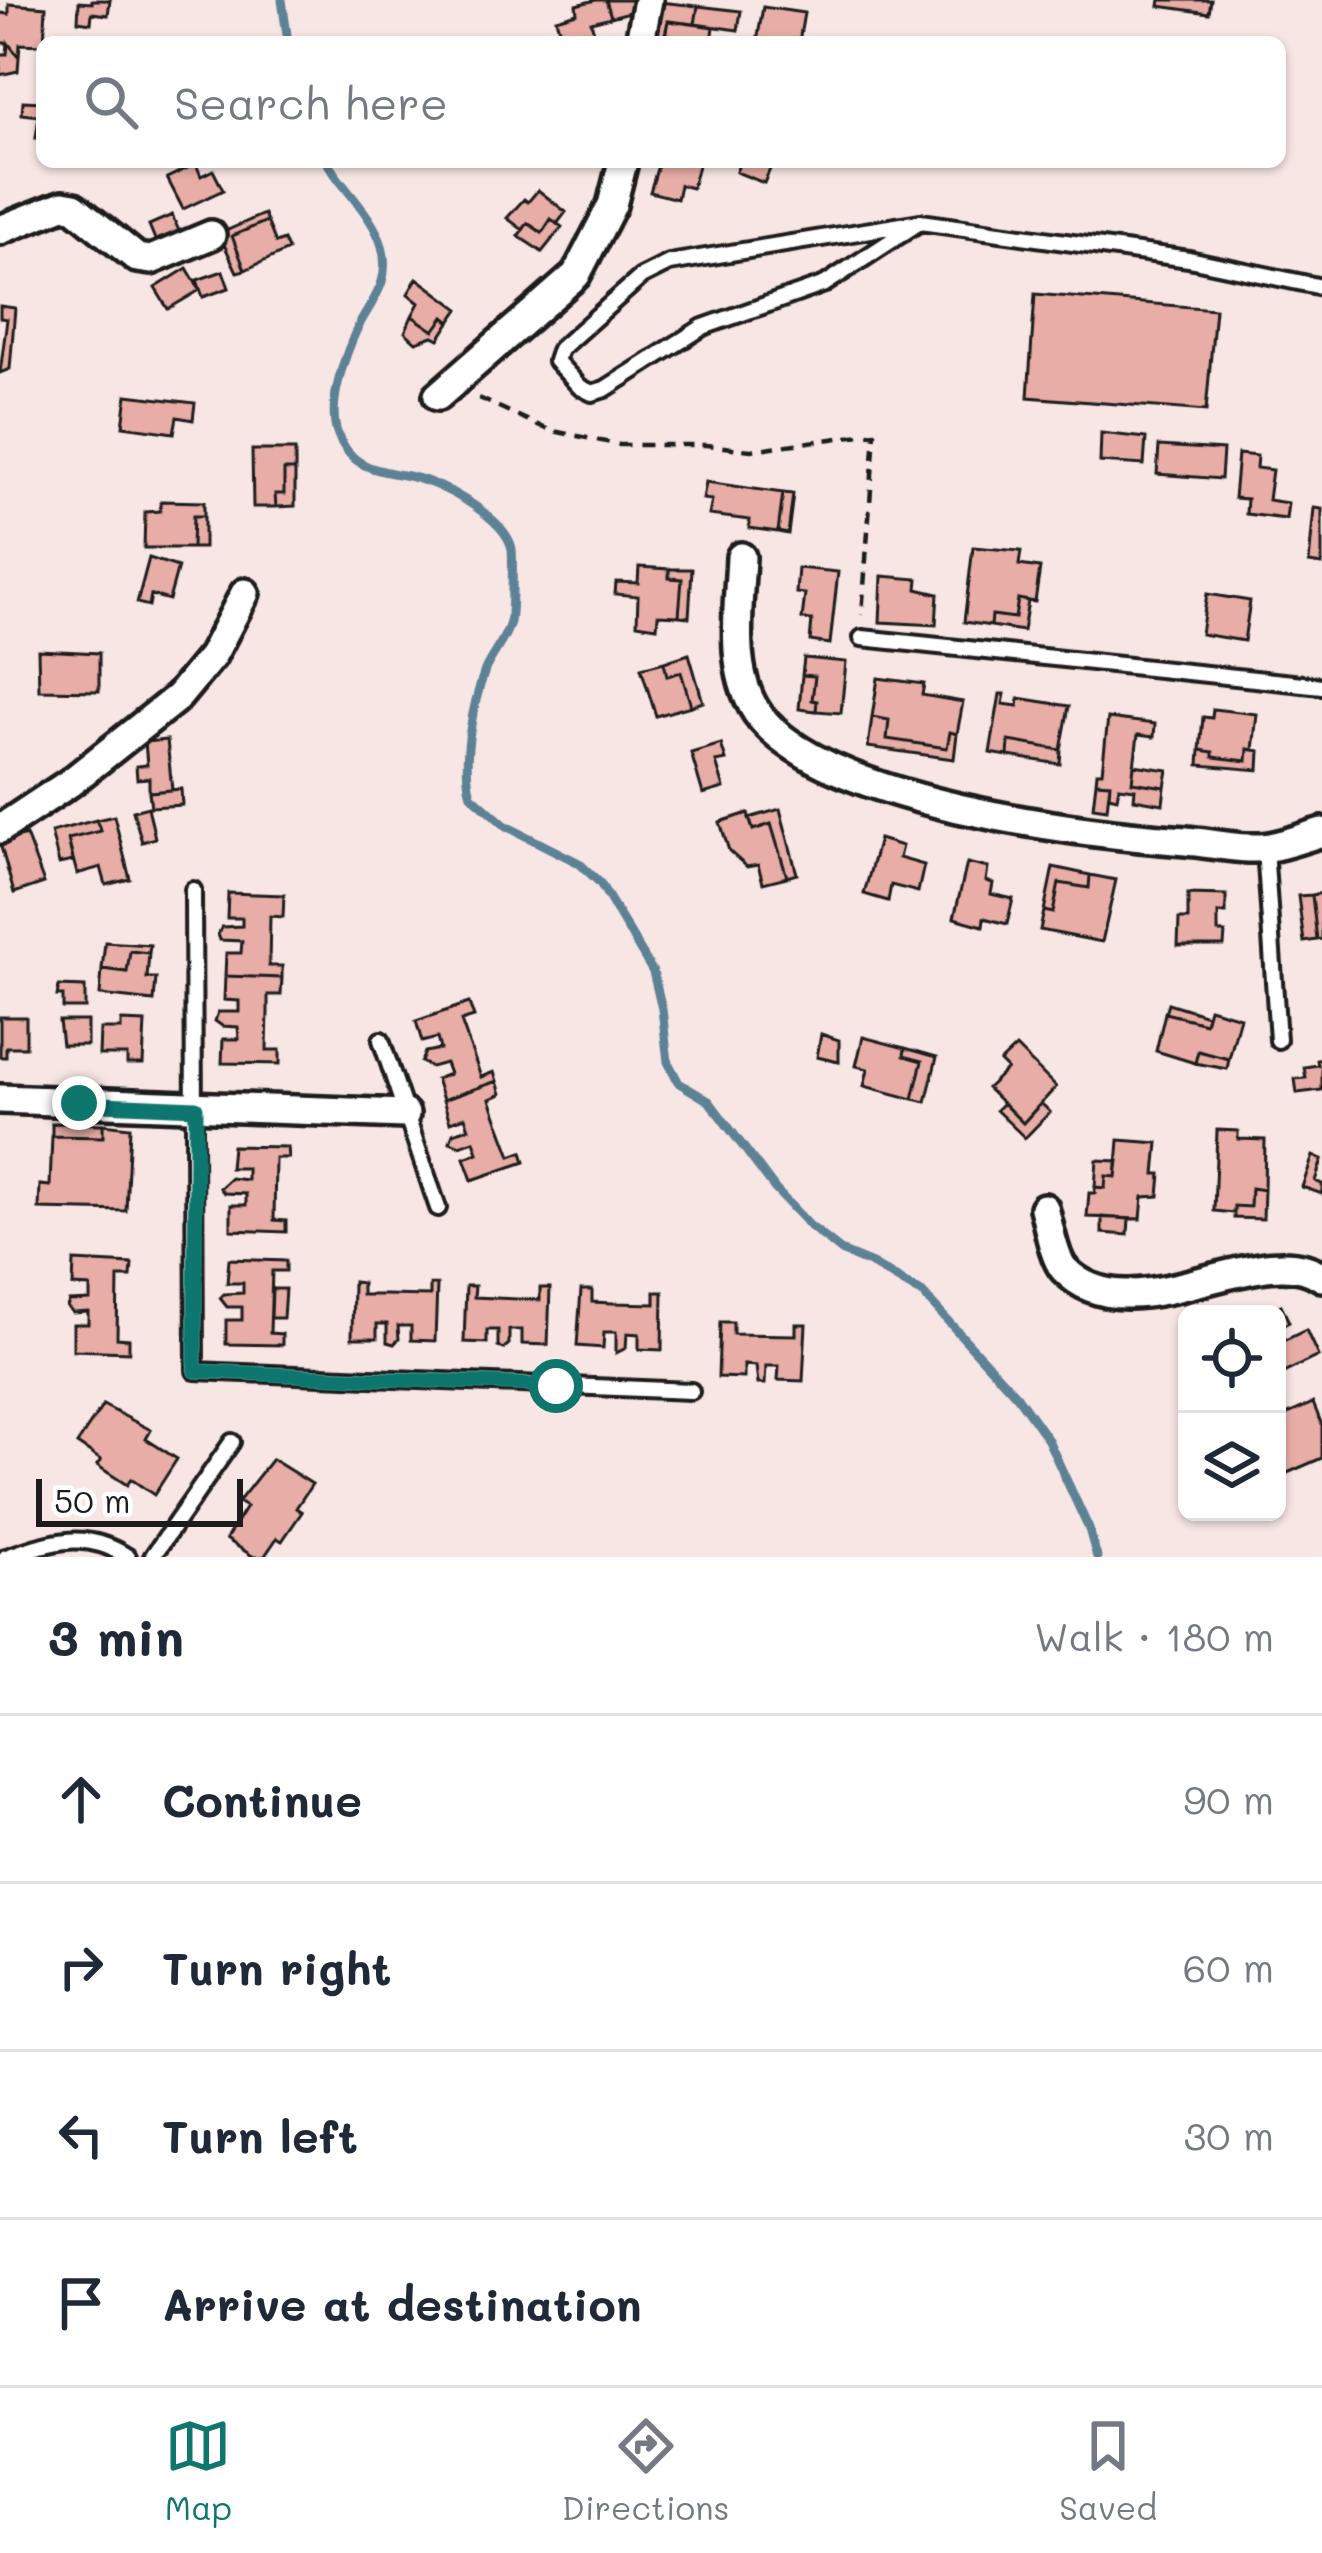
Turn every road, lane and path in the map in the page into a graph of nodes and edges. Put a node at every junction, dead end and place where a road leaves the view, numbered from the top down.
1 (648, 0) edge
2 (641, 36) edge
3 (621, 168) edge
4 (920, 222) junction
5 (0, 230) edge
6 (211, 235) dead end
7 (1322, 287) edge
8 (438, 396) joint
9 (741, 557) dead end
10 (245, 592) dead end
11 (862, 638) joint
12 (1322, 686) edge
13 (0, 829) edge
14 (1322, 832) edge
15 (1265, 848) junction
16 (194, 890) dead end
17 (381, 1040) dead end
18 (1278, 1040) dead end
19 (0, 1099) edge
20 (196, 1108) junction
21 (405, 1114) junction
22 (438, 1208) dead end
23 (1044, 1208) dead end
24 (1322, 1277) edge
25 (691, 1391) dead end
26 (232, 1442) dead end
27 (7, 1557) edge
28 (128, 1557) edge
29 (152, 1557) edge

1 - 2 street
3 - 8 street
4 - 4 lane
4 - 7 lane
5 - 6 street
8 - 11 path
9 - 15 street
10 - 13 street
11 - 12 lane
14 - 15 street
15 - 18 lane
16 - 20 lane
17 - 21 lane
19 - 20 street
20 - 21 street
20 - 25 lane
21 - 22 lane
23 - 24 street
26 - 29 lane
27 - 28 lane

